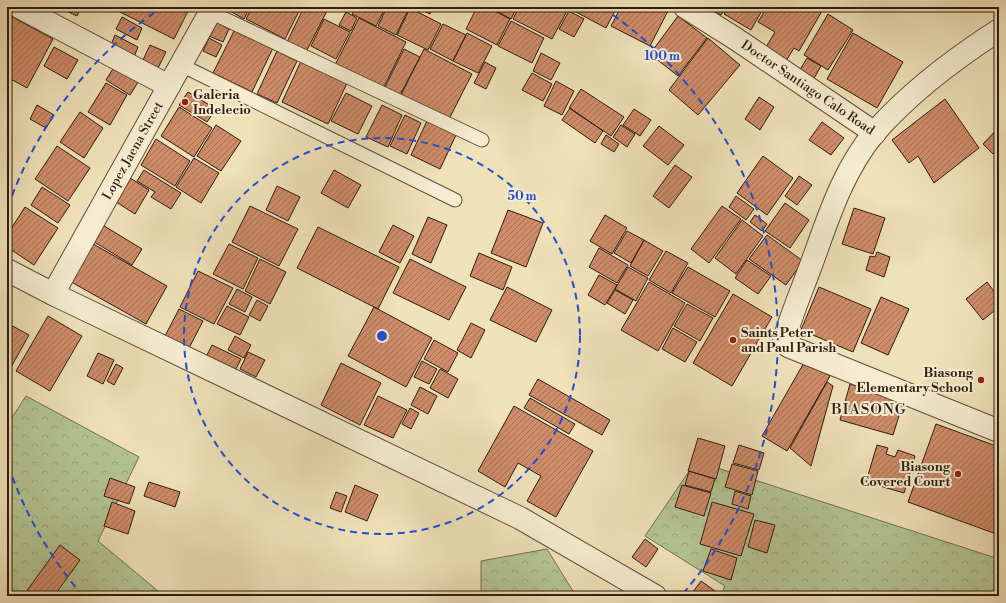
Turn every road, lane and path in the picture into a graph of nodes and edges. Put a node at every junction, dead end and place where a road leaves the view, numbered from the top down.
1 (19, 7) edge
2 (685, 7) edge
3 (212, 10) edge
4 (999, 30) edge
5 (181, 65) junction
6 (169, 86) junction
7 (875, 133) junction
8 (482, 140) dead end
9 (455, 200) dead end
10 (7, 270) edge
11 (53, 294) junction
12 (999, 431) edge
13 (654, 596) edge

1 - 6 street
2 - 7 street, Doctor Santiago Calo Road
3 - 5 street, Lopez Jaena Street
3 - 8 lane
4 - 7 street, Doctor Santiago Calo Road
5 - 6 street, Lopez Jaena Street
5 - 9 lane
6 - 11 street, Lopez Jaena Street
7 - 12 street
10 - 11 street
11 - 13 street

